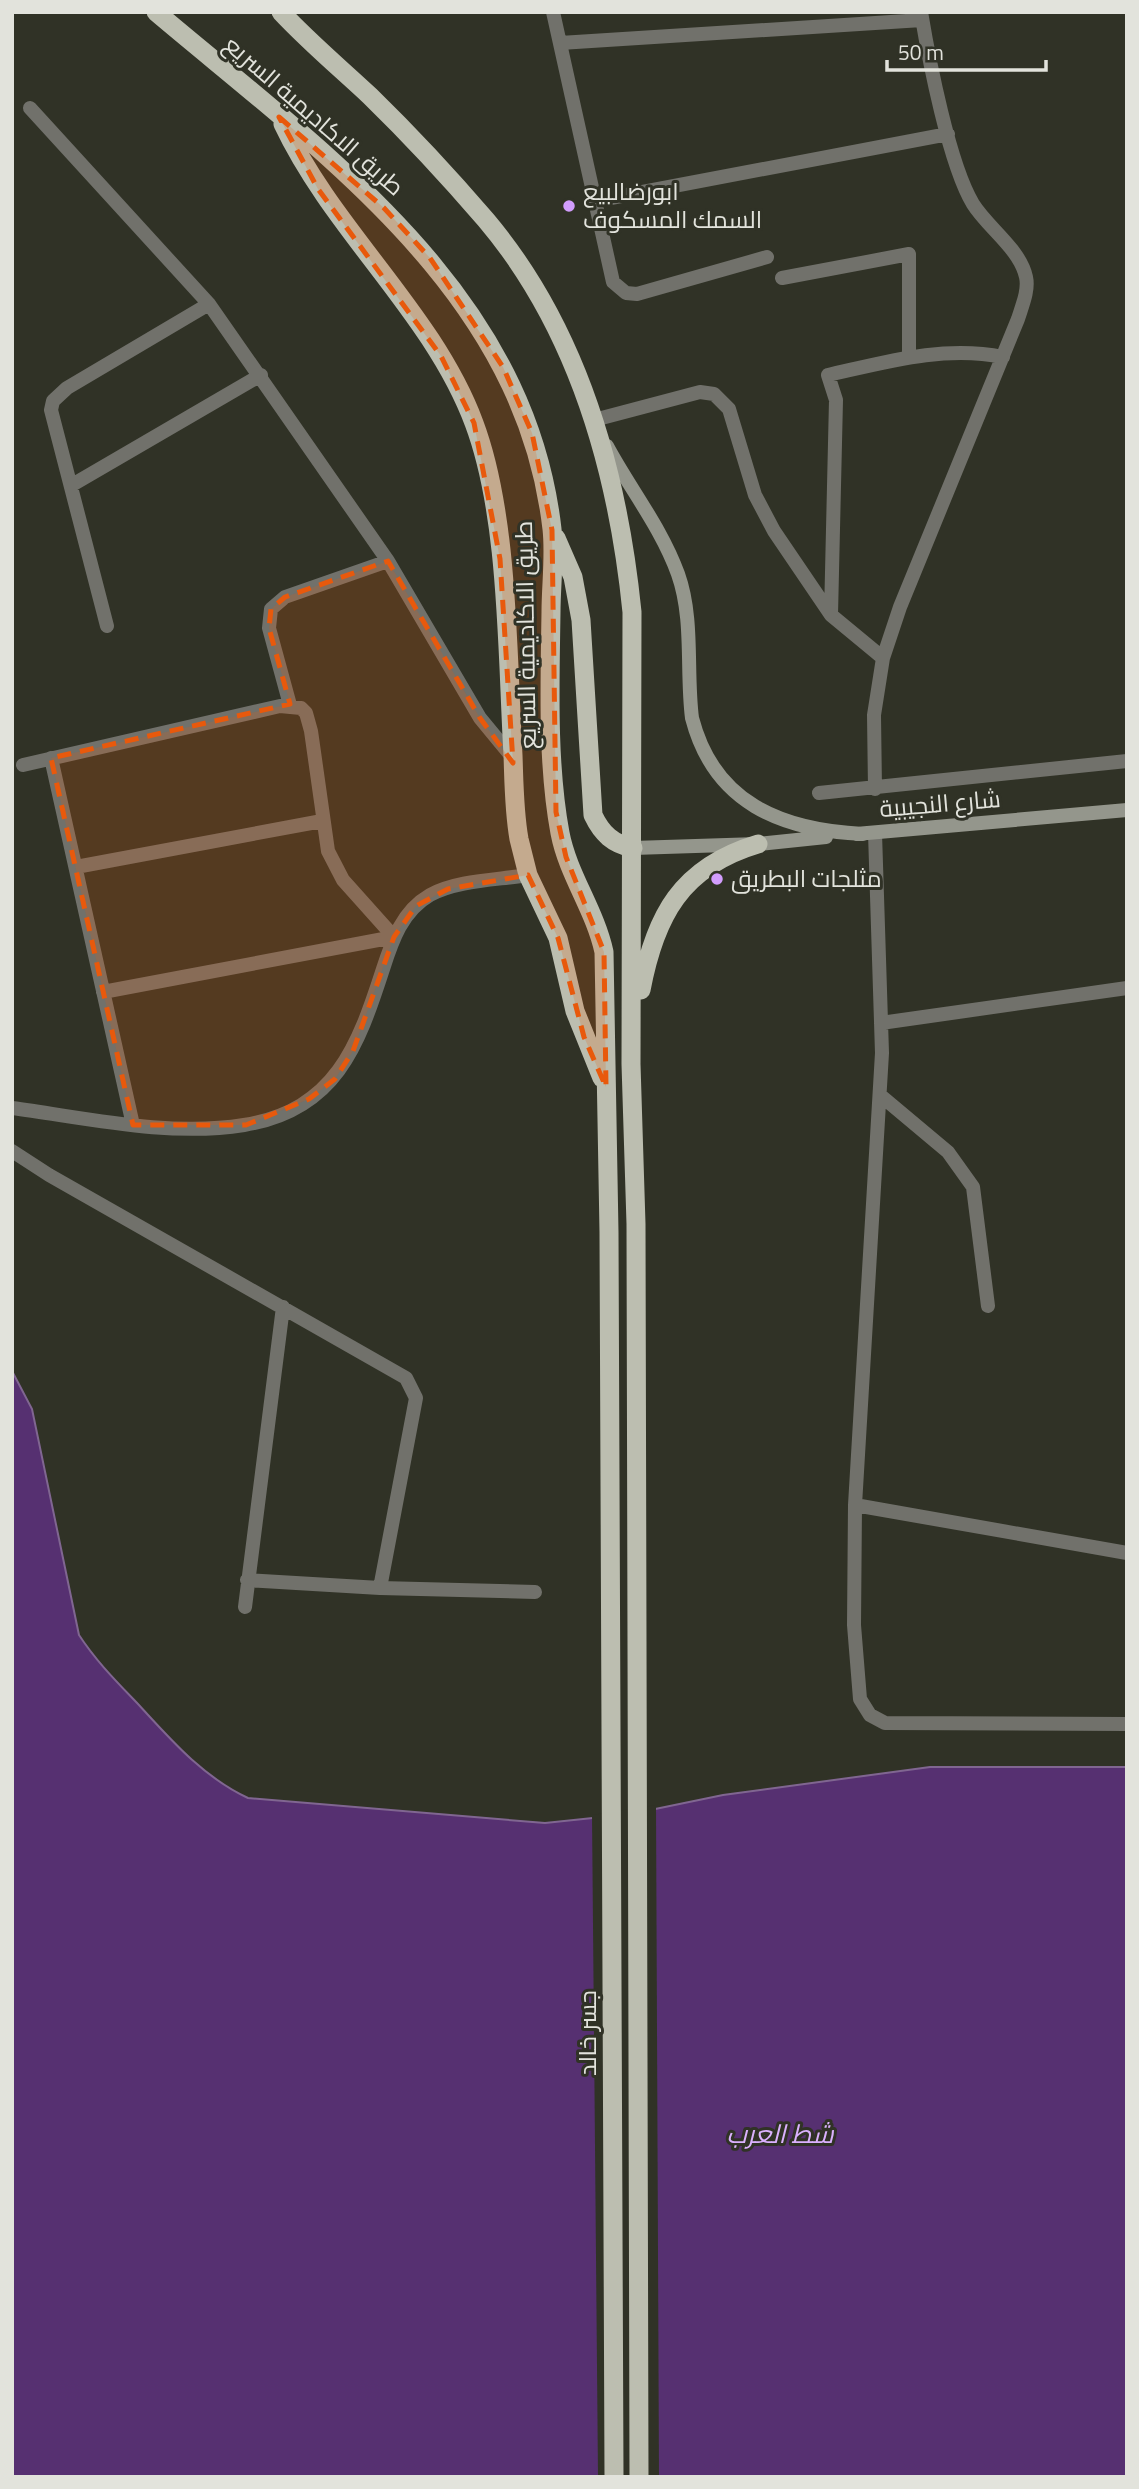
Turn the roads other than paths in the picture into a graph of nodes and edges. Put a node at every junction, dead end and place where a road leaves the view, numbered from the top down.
1 (281, 12) edge
2 (553, 12) edge
3 (169, 16) edge
4 (922, 16) edge
5 (560, 43) junction
6 (30, 108) dead end
7 (279, 117) junction
8 (948, 134) junction
9 (595, 201) junction
10 (767, 257) dead end
11 (782, 278) dead end
12 (209, 304) junction
13 (909, 357) junction
14 (1003, 357) junction
15 (261, 375) junction
16 (596, 423) junction
17 (72, 485) junction
18 (552, 530) junction
19 (388, 561) junction
20 (831, 615) junction
21 (107, 626) dead end
22 (883, 658) junction
23 (290, 705) junction
24 (51, 758) junction
25 (513, 758) junction
26 (1127, 761) edge
27 (23, 765) dead end
28 (875, 789) junction
29 (819, 793) dead end
30 (1127, 810) edge
31 (321, 821) junction
32 (869, 833) junction
33 (758, 844) junction
34 (633, 848) junction
35 (76, 867) junction
36 (528, 875) junction
37 (394, 937) junction
38 (1127, 988) edge
39 (103, 992) junction
40 (881, 1023) junction
41 (632, 1036) junction
42 (606, 1087) junction
43 (880, 1095) junction
44 (12, 1108) edge
45 (133, 1125) junction
46 (12, 1151) edge
47 (636, 1224) joint
48 (609, 1232) joint
49 (988, 1306) dead end
50 (283, 1307) junction
51 (855, 1505) junction
52 (1127, 1553) edge
53 (247, 1580) junction
54 (380, 1588) junction
55 (535, 1592) dead end
56 (245, 1607) dead end
57 (1127, 1724) edge
58 (614, 2477) edge
59 (639, 2477) edge

1 - 16 highway, طريق الاكاديمية السريع
2 - 5 street
3 - 7 highway, طريق الاكاديمية السريع
4 - 5 street
4 - 8 street
5 - 9 street
6 - 12 street
7 - 18 highway, طريق الاكاديمية السريع
7 - 25 highway
8 - 9 street
8 - 14 street
9 - 10 street
11 - 13 street
12 - 15 street
12 - 17 street
13 - 14 street
13 - 20 street
14 - 22 street
15 - 17 street
15 - 19 street
16 - 20 street
16 - 32 main road
16 - 34 highway, طريق الاكاديمية السريع
17 - 21 street
18 - 34 highway
18 - 42 highway, طريق الاكاديمية السريع
19 - 23 street
19 - 25 street
20 - 22 street
22 - 28 street
23 - 24 street
23 - 31 street
24 - 27 street
24 - 35 street
25 - 36 highway
26 - 28 street
28 - 29 street
30 - 32 main road, شارع النجيبية
31 - 35 street
31 - 37 street
32 - 33 main road, شارع النجيبية
32 - 40 street
33 - 34 main road, شارع النجيبية
33 - 41 highway
34 - 41 highway, طريق الاكاديمية السريع
35 - 39 street
36 - 37 street
36 - 42 highway
37 - 39 street
37 - 45 street
38 - 40 street
39 - 45 street
40 - 43 street
41 - 47 highway, طريق الاكاديمية السريع
42 - 48 highway, طريق الاكاديمية السريع
43 - 49 street
43 - 51 street
44 - 45 street
46 - 50 street
47 - 59 highway, جسر خالد
48 - 58 highway, جسر خالد
50 - 53 street
50 - 54 street
51 - 52 street
51 - 57 street
53 - 54 street
53 - 56 street
54 - 55 street

